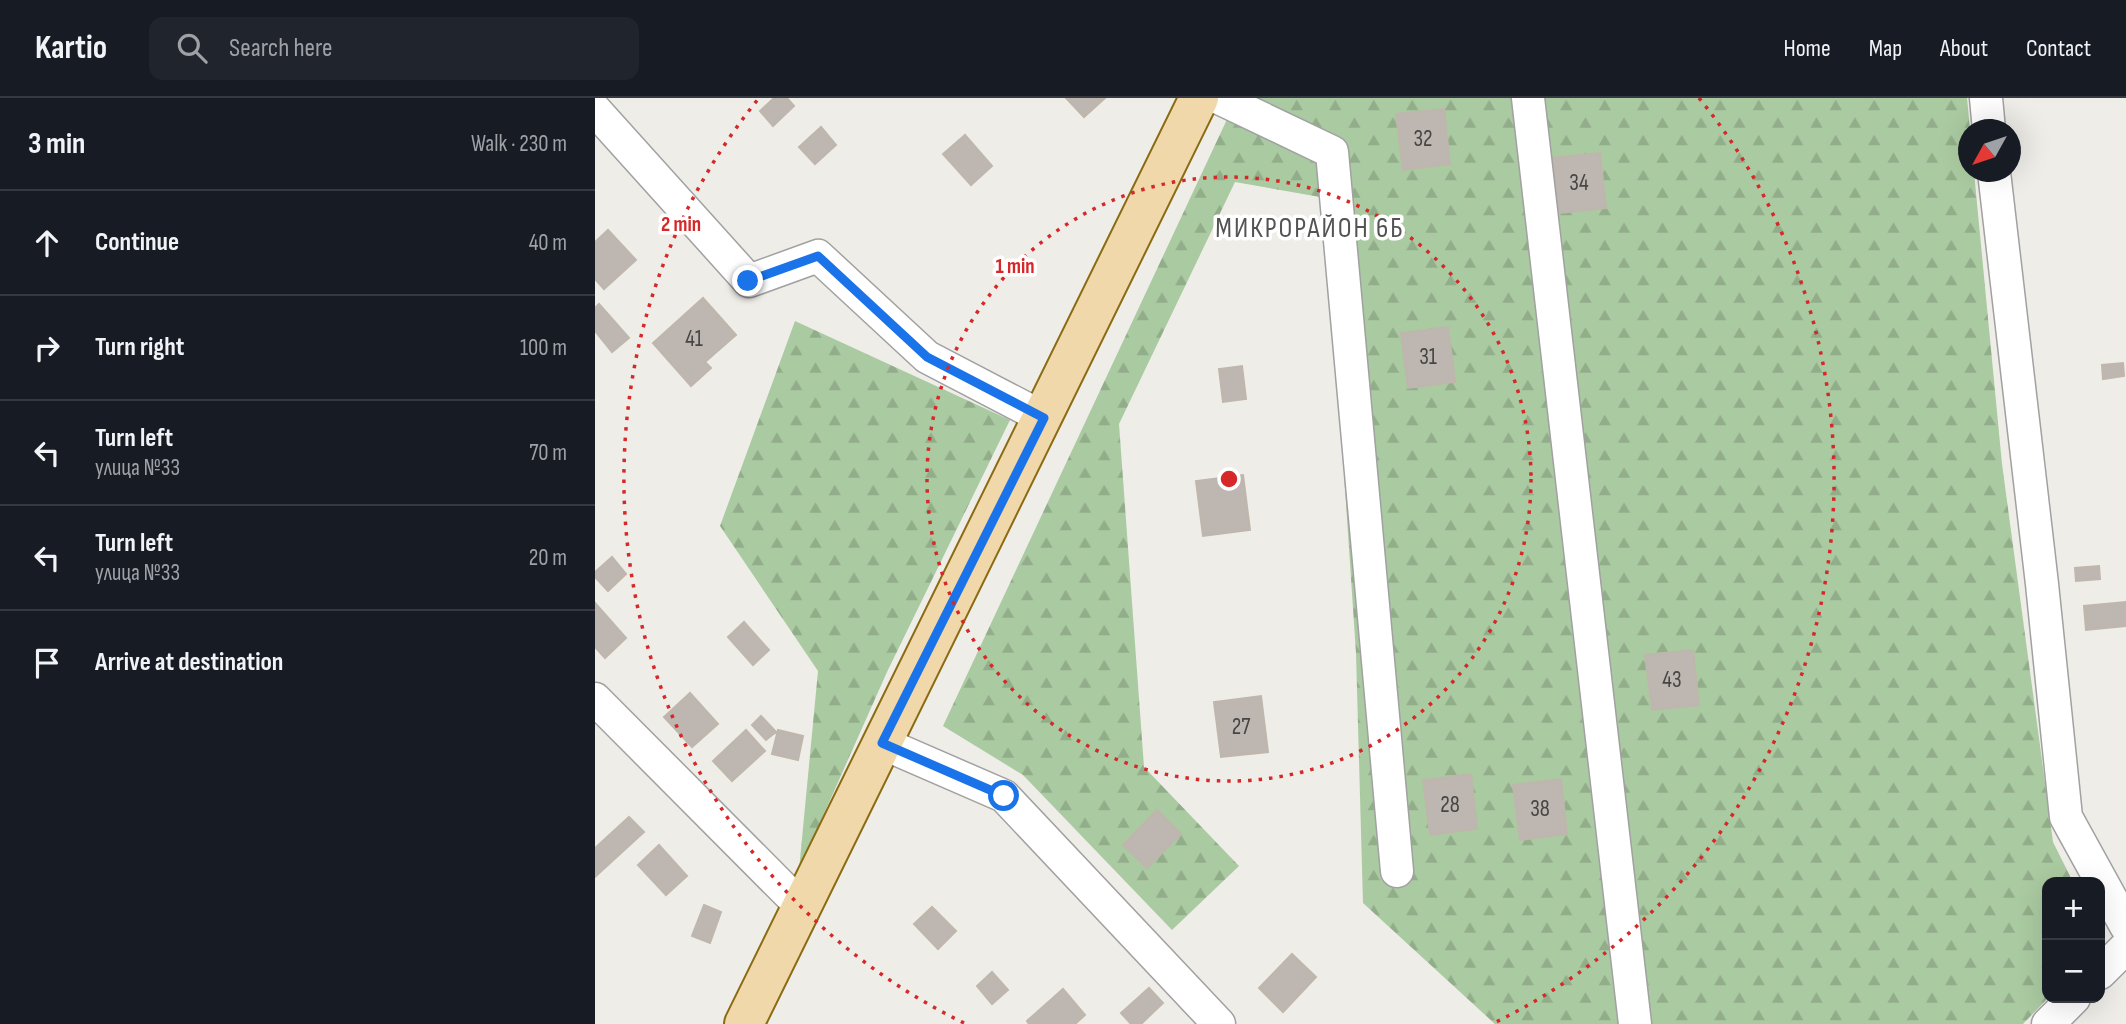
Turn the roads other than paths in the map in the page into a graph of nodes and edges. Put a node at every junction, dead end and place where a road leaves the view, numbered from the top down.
1 (1199, 98) edge
2 (1219, 98) edge
3 (1528, 98) edge
4 (1986, 98) edge
5 (595, 110) edge
6 (1988, 119) edge
7 (1995, 182) edge
8 (1044, 418) junction
9 (595, 699) edge
10 (882, 743) junction
11 (1397, 871) dead end
12 (802, 907) junction
13 (2126, 926) edge
14 (2126, 947) edge
15 (2105, 968) edge
16 (2069, 1003) edge
17 (744, 1024) edge
18 (1219, 1024) edge
19 (1635, 1024) edge
20 (2048, 1024) edge

1 - 8 main road
2 - 11 street
3 - 19 street
4 - 6 street
5 - 8 street
7 - 13 street
8 - 10 main road
9 - 12 street
10 - 12 main road
10 - 18 street
12 - 17 main road
14 - 15 street
16 - 20 street

